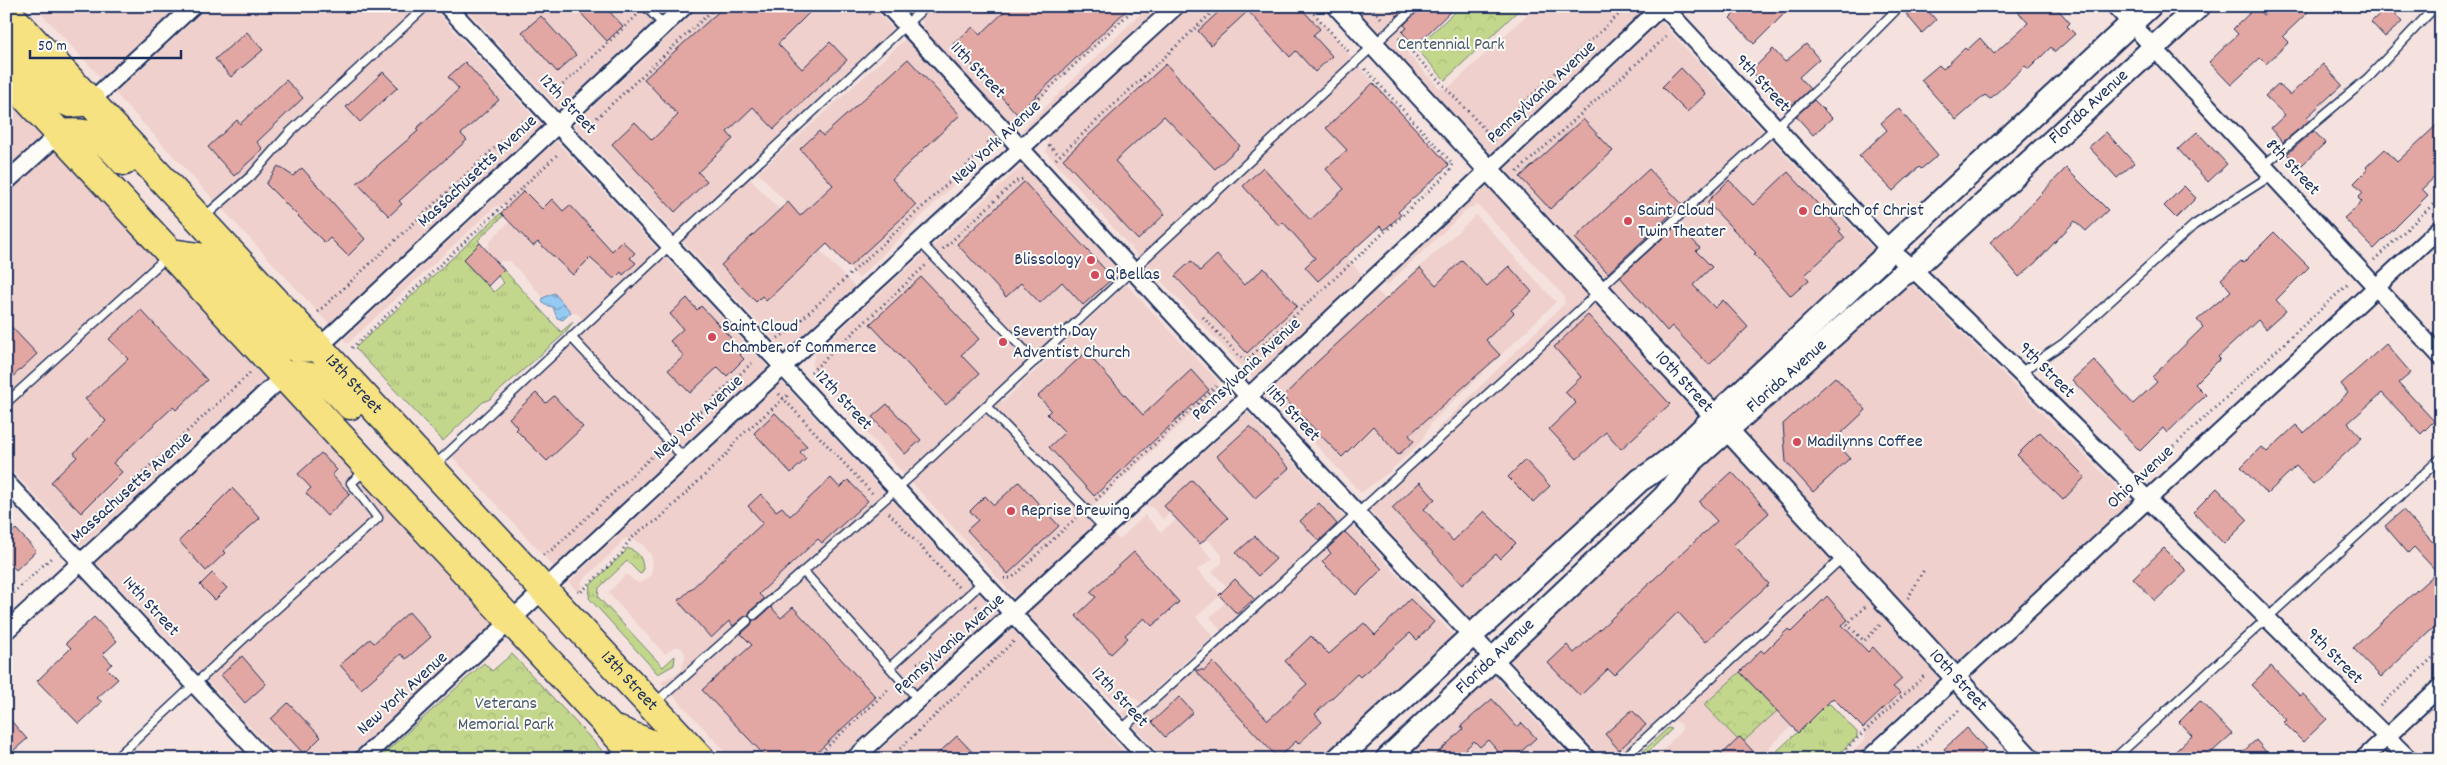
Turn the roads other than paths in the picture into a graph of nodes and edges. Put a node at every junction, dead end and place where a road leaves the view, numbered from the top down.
1 (193, 6) edge
2 (426, 6) edge
3 (447, 6) edge
4 (686, 6) edge
5 (888, 6) edge
6 (926, 6) edge
7 (1176, 6) edge
8 (1338, 6) edge
9 (1416, 6) edge
10 (1662, 6) edge
11 (1900, 6) edge
12 (2115, 6) edge
13 (2150, 6) edge
14 (2199, 6) edge
15 (2436, 6) edge
16 (645, 7) edge
17 (6, 11) edge
18 (2131, 24) junction
19 (906, 25) junction
20 (664, 26) junction
21 (6, 44) edge
22 (1375, 46) junction
23 (2154, 48) junction
24 (6, 76) edge
25 (91, 102) junction
26 (558, 125) junction
27 (1776, 128) junction
28 (59, 134) junction
29 (1022, 147) junction
30 (1490, 170) junction
31 (2267, 170) junction
32 (6, 182) edge
33 (202, 220) junction
34 (2441, 226) edge
35 (920, 242) junction
36 (670, 245) junction
37 (1889, 249) junction
38 (171, 253) junction
39 (1913, 268) junction
40 (1133, 270) junction
41 (2376, 287) junction
42 (1600, 290) junction
43 (572, 337) junction
44 (328, 339) junction
45 (2441, 357) edge
46 (1035, 361) junction
47 (784, 366) junction
48 (2020, 373) junction
49 (285, 375) junction
50 (1248, 397) junction
51 (6, 403) edge
52 (986, 406) junction
53 (1722, 423) junction
54 (2441, 458) edge
55 (685, 459) junction
56 (370, 467) junction
57 (432, 468) junction
58 (6, 482) edge
59 (897, 488) junction
60 (2147, 500) junction
61 (1357, 514) junction
62 (1105, 530) junction
63 (1844, 556) junction
64 (81, 562) junction
65 (804, 572) junction
66 (984, 581) junction
67 (553, 582) junction
68 (1014, 614) junction
69 (754, 615) dead end
70 (2267, 618) junction
71 (512, 621) junction
72 (747, 621) dead end
73 (6, 631) edge
74 (1471, 636) junction
75 (1493, 660) junction
76 (890, 667) junction
77 (1955, 678) junction
78 (195, 685) junction
79 (2441, 686) edge
80 (919, 700) junction
81 (651, 706) junction
82 (610, 727) junction
83 (1121, 730) junction
84 (2386, 736) junction
85 (115, 759) edge
86 (264, 759) edge
87 (362, 759) edge
88 (639, 759) edge
89 (670, 759) edge
90 (701, 759) edge
91 (854, 759) edge
92 (1148, 759) edge
93 (1338, 759) edge
94 (1387, 759) edge
95 (1588, 759) edge
96 (1623, 759) edge
97 (1868, 759) edge
98 (2030, 759) edge
99 (2114, 759) edge
100 (2363, 759) edge
101 (2409, 759) edge

1 - 25 street
2 - 33 lane
3 - 26 street, 12th Street
4 - 20 street, Massachusetts Avenue
5 - 19 street, 11th Street
6 - 19 lane
7 - 29 street, New York Avenue
8 - 22 street, 10th Street
9 - 22 lane
10 - 27 street, 9th Street
10 - 30 street, Pennsylvania Avenue
11 - 27 lane
12 - 18 street, 8th Street
13 - 18 main road, Florida Avenue
14 - 23 main road, Florida Avenue
15 - 31 lane
16 - 20 lane
17 - 25 highway, 13th Street
18 - 23 street, 8th Street
18 - 37 main road, Florida Avenue
19 - 29 street, 11th Street
19 - 36 lane
20 - 26 street, Massachusetts Avenue
21 - 25 highway
22 - 30 street, 10th Street
22 - 40 lane
23 - 31 street, 8th Street
23 - 39 main road, Florida Avenue
24 - 28 highway
25 - 33 highway, 13th Street
26 - 36 street, 12th Street
26 - 44 street, Massachusetts Avenue
27 - 37 street, 9th Street
27 - 42 lane
28 - 32 street
28 - 33 highway
28 - 38 highway
29 - 35 street, New York Avenue
29 - 40 street, 11th Street
30 - 42 street, 10th Street
30 - 50 street, Pennsylvania Avenue
31 - 41 street, 8th Street
31 - 48 lane
33 - 44 highway, 13th Street
34 - 41 street, Ohio Avenue
35 - 46 lane
35 - 47 street, New York Avenue
36 - 43 lane
36 - 47 street, 12th Street
37 - 39 street, 9th Street
37 - 53 main road, Florida Avenue
38 - 44 highway
38 - 49 highway
38 - 51 lane
39 - 48 street, 9th Street
39 - 53 main road, Florida Avenue
40 - 46 lane
40 - 50 street, 11th Street
41 - 45 street, 8th Street
41 - 60 street, Ohio Avenue
42 - 53 street, 10th Street
42 - 61 lane
43 - 55 lane
43 - 57 lane
44 - 57 highway, 13th Street
46 - 52 lane
47 - 55 street, New York Avenue
47 - 59 street, 12th Street
48 - 60 street, 9th Street
49 - 56 highway
49 - 57 highway
49 - 64 street, Massachusetts Avenue
50 - 61 street, 11th Street
50 - 62 street, Pennsylvania Avenue
52 - 59 lane
52 - 62 lane
53 - 63 street, 10th Street
53 - 74 main road, Florida Avenue
53 - 75 main road, Florida Avenue
54 - 70 lane
55 - 67 street, New York Avenue
56 - 71 highway
56 - 78 lane
57 - 67 highway, 13th Street
58 - 64 street, 14th Street
59 - 65 lane
59 - 66 street, 12th Street
60 - 70 street, 9th Street
60 - 77 street, Ohio Avenue
61 - 74 street, 11th Street
61 - 83 lane
62 - 68 street, Pennsylvania Avenue
63 - 77 street, 10th Street
63 - 96 lane
64 - 73 street, Massachusetts Avenue
64 - 78 street, 14th Street
65 - 69 lane
65 - 76 lane
66 - 68 street, 12th Street
66 - 76 lane
67 - 71 street, New York Avenue
67 - 81 highway, 13th Street
68 - 80 street, Pennsylvania Avenue
68 - 83 street, 12th Street
70 - 84 street, 9th Street
70 - 99 lane
71 - 82 highway
71 - 87 street, New York Avenue
72 - 81 lane
74 - 75 street, 11th Street
74 - 93 main road, Florida Avenue
75 - 94 main road, Florida Avenue
75 - 95 street, 11th Street
76 - 80 lane
77 - 97 street, Ohio Avenue
77 - 98 street, 10th Street
78 - 85 lane
78 - 86 street, 14th Street
79 - 84 street
80 - 91 street, Pennsylvania Avenue
81 - 90 highway, 13th Street
82 - 88 highway
82 - 89 highway
83 - 92 street, 12th Street
84 - 100 street
84 - 101 street, 9th Street

